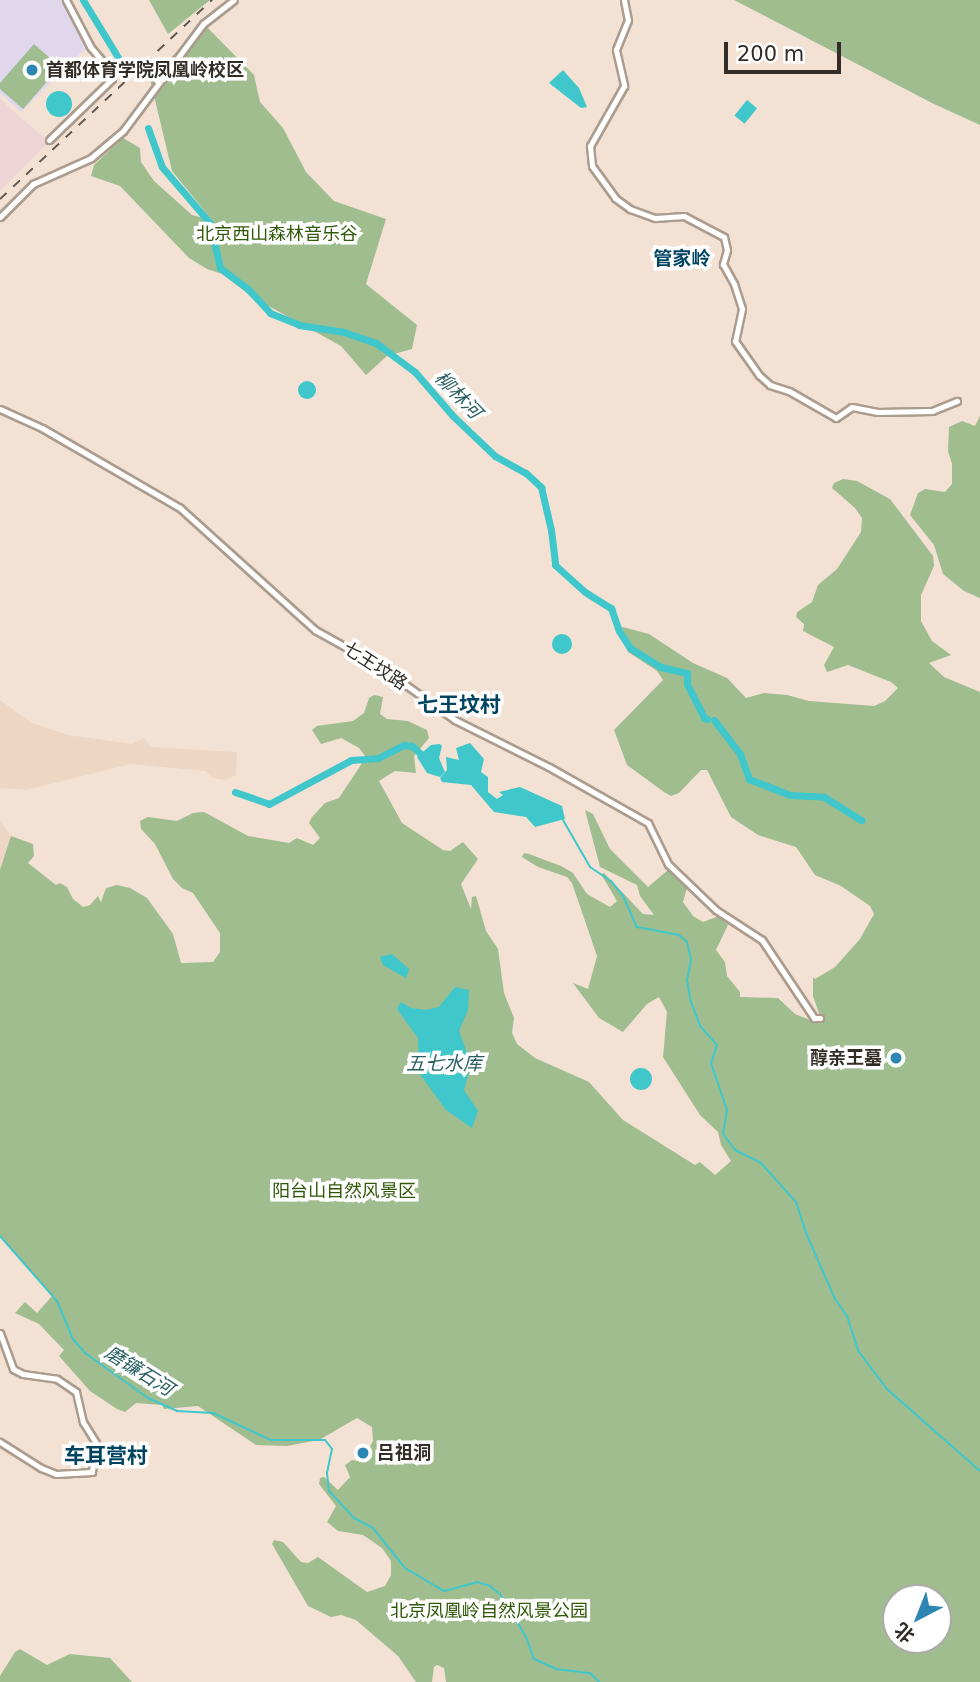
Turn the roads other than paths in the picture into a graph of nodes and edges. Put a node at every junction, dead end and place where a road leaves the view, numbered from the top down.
1 (66, 0) edge
2 (233, 0) edge
3 (624, 0) edge
4 (49, 140) dead end
5 (0, 217) edge
6 (957, 401) dead end
7 (0, 409) edge
8 (820, 1018) dead end
9 (0, 1333) edge
10 (0, 1442) edge

1 - 4 street
2 - 5 street
3 - 6 street
7 - 8 street, 七王坟路
9 - 10 street

